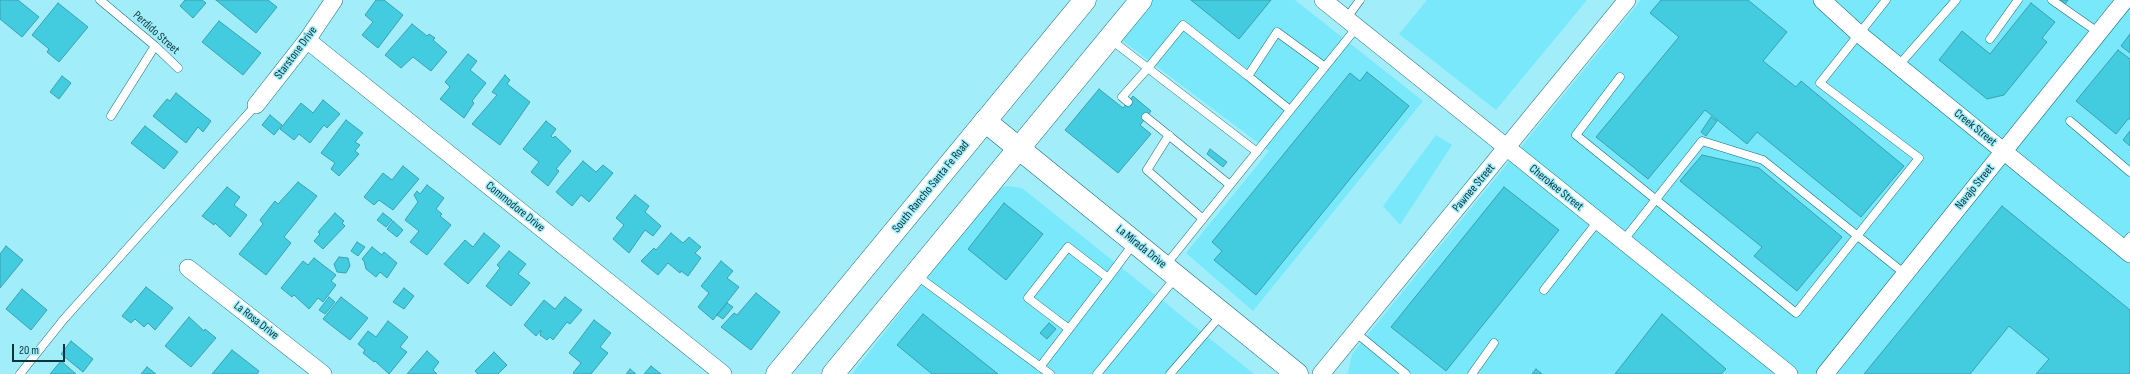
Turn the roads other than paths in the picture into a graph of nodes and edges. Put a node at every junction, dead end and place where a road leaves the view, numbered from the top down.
1 (100, 0) edge
2 (334, 0) edge
3 (1085, 0) edge
4 (1141, 0) edge
5 (1323, 0) edge
6 (1360, 0) edge
7 (1627, 0) edge
8 (1822, 0) edge
9 (1886, 0) edge
10 (1956, 0) edge
11 (2018, 0) edge
12 (2052, 0) edge
13 (2125, 0) edge
14 (1352, 23) junction
15 (1858, 33) junction
16 (2099, 33) junction
17 (1109, 38) junction
18 (1990, 39) dead end
19 (307, 40) junction
20 (155, 46) junction
21 (1899, 66) junction
22 (1324, 67) junction
23 (178, 68) dead end
24 (1148, 68) junction
25 (1248, 76) junction
26 (1620, 77) dead end
27 (1128, 102) dead end
28 (256, 104) joint
29 (1290, 110) junction
30 (111, 116) dead end
31 (1146, 117) dead end
32 (985, 121) junction
33 (2070, 121) dead end
34 (1169, 135) junction
35 (1018, 148) junction
36 (1507, 149) junction
37 (2004, 151) junction
38 (1257, 152) junction
39 (2130, 172) edge
40 (1230, 185) junction
41 (1656, 200) junction
42 (1203, 219) junction
43 (1598, 221) junction
44 (1856, 235) junction
45 (1623, 241) junction
46 (1135, 243) junction
47 (2127, 246) edge
48 (188, 268) dead end
49 (1170, 271) junction
50 (1905, 274) junction
51 (915, 275) junction
52 (1108, 278) junction
53 (1544, 290) dead end
54 (1222, 314) junction
55 (1069, 329) junction
56 (1355, 332) junction
57 (1494, 343) dead end
58 (1040, 367) junction
59 (20, 374) edge
60 (323, 374) edge
61 (723, 374) edge
62 (777, 374) edge
63 (833, 374) edge
64 (1050, 374) edge
65 (1097, 374) edge
66 (1170, 374) edge
67 (1296, 374) edge
68 (1321, 374) edge
69 (1406, 374) edge
70 (1472, 374) edge
71 (1789, 374) edge
72 (1825, 374) edge

1 - 20 lane, Perdido Street
2 - 19 street, Starstone Drive
3 - 32 main road, South Rancho Santa Fe Road
4 - 17 main road
5 - 14 street, Cherokee Street
6 - 14 lane
7 - 36 street, Pawnee Street
8 - 15 street, Creek Street
9 - 15 lane
10 - 21 lane
11 - 18 lane
12 - 16 lane
13 - 16 street, Navajo Street
14 - 22 lane
14 - 36 street, Cherokee Street
15 - 21 street, Creek Street
15 - 44 lane
16 - 37 street, Navajo Street
17 - 24 lane
17 - 35 main road
19 - 28 street, Starstone Drive
19 - 61 street, Commodore Drive
20 - 23 lane, Perdido Street
20 - 30 lane
21 - 37 street, Creek Street
22 - 25 lane
22 - 29 lane
24 - 25 lane
24 - 27 lane
24 - 38 lane
25 - 29 lane
26 - 41 lane
28 - 59 lane
29 - 38 lane
31 - 34 lane
32 - 35 main road, La Mirada Drive
32 - 62 main road, South Rancho Santa Fe Road
33 - 39 lane
34 - 40 lane
34 - 42 lane
35 - 46 main road, La Mirada Drive
35 - 51 main road
36 - 43 street, Cherokee Street
36 - 56 street, Pawnee Street
37 - 47 street, Creek Street
37 - 50 street, Navajo Street
38 - 40 lane
40 - 42 lane
41 - 44 lane
41 - 44 lane
41 - 45 lane
42 - 49 lane
43 - 45 street, Cherokee Street
43 - 53 lane
44 - 50 lane
45 - 71 street, Cherokee Street
46 - 49 main road, La Mirada Drive
46 - 52 lane
48 - 60 street, La Rosa Drive
49 - 54 main road, La Mirada Drive
49 - 65 lane
50 - 72 street, Navajo Street
51 - 58 lane
51 - 63 main road
52 - 55 lane
52 - 55 lane
54 - 66 lane
54 - 67 main road, La Mirada Drive
55 - 58 lane
56 - 68 street, Pawnee Street
56 - 69 lane
57 - 70 lane
58 - 64 lane

